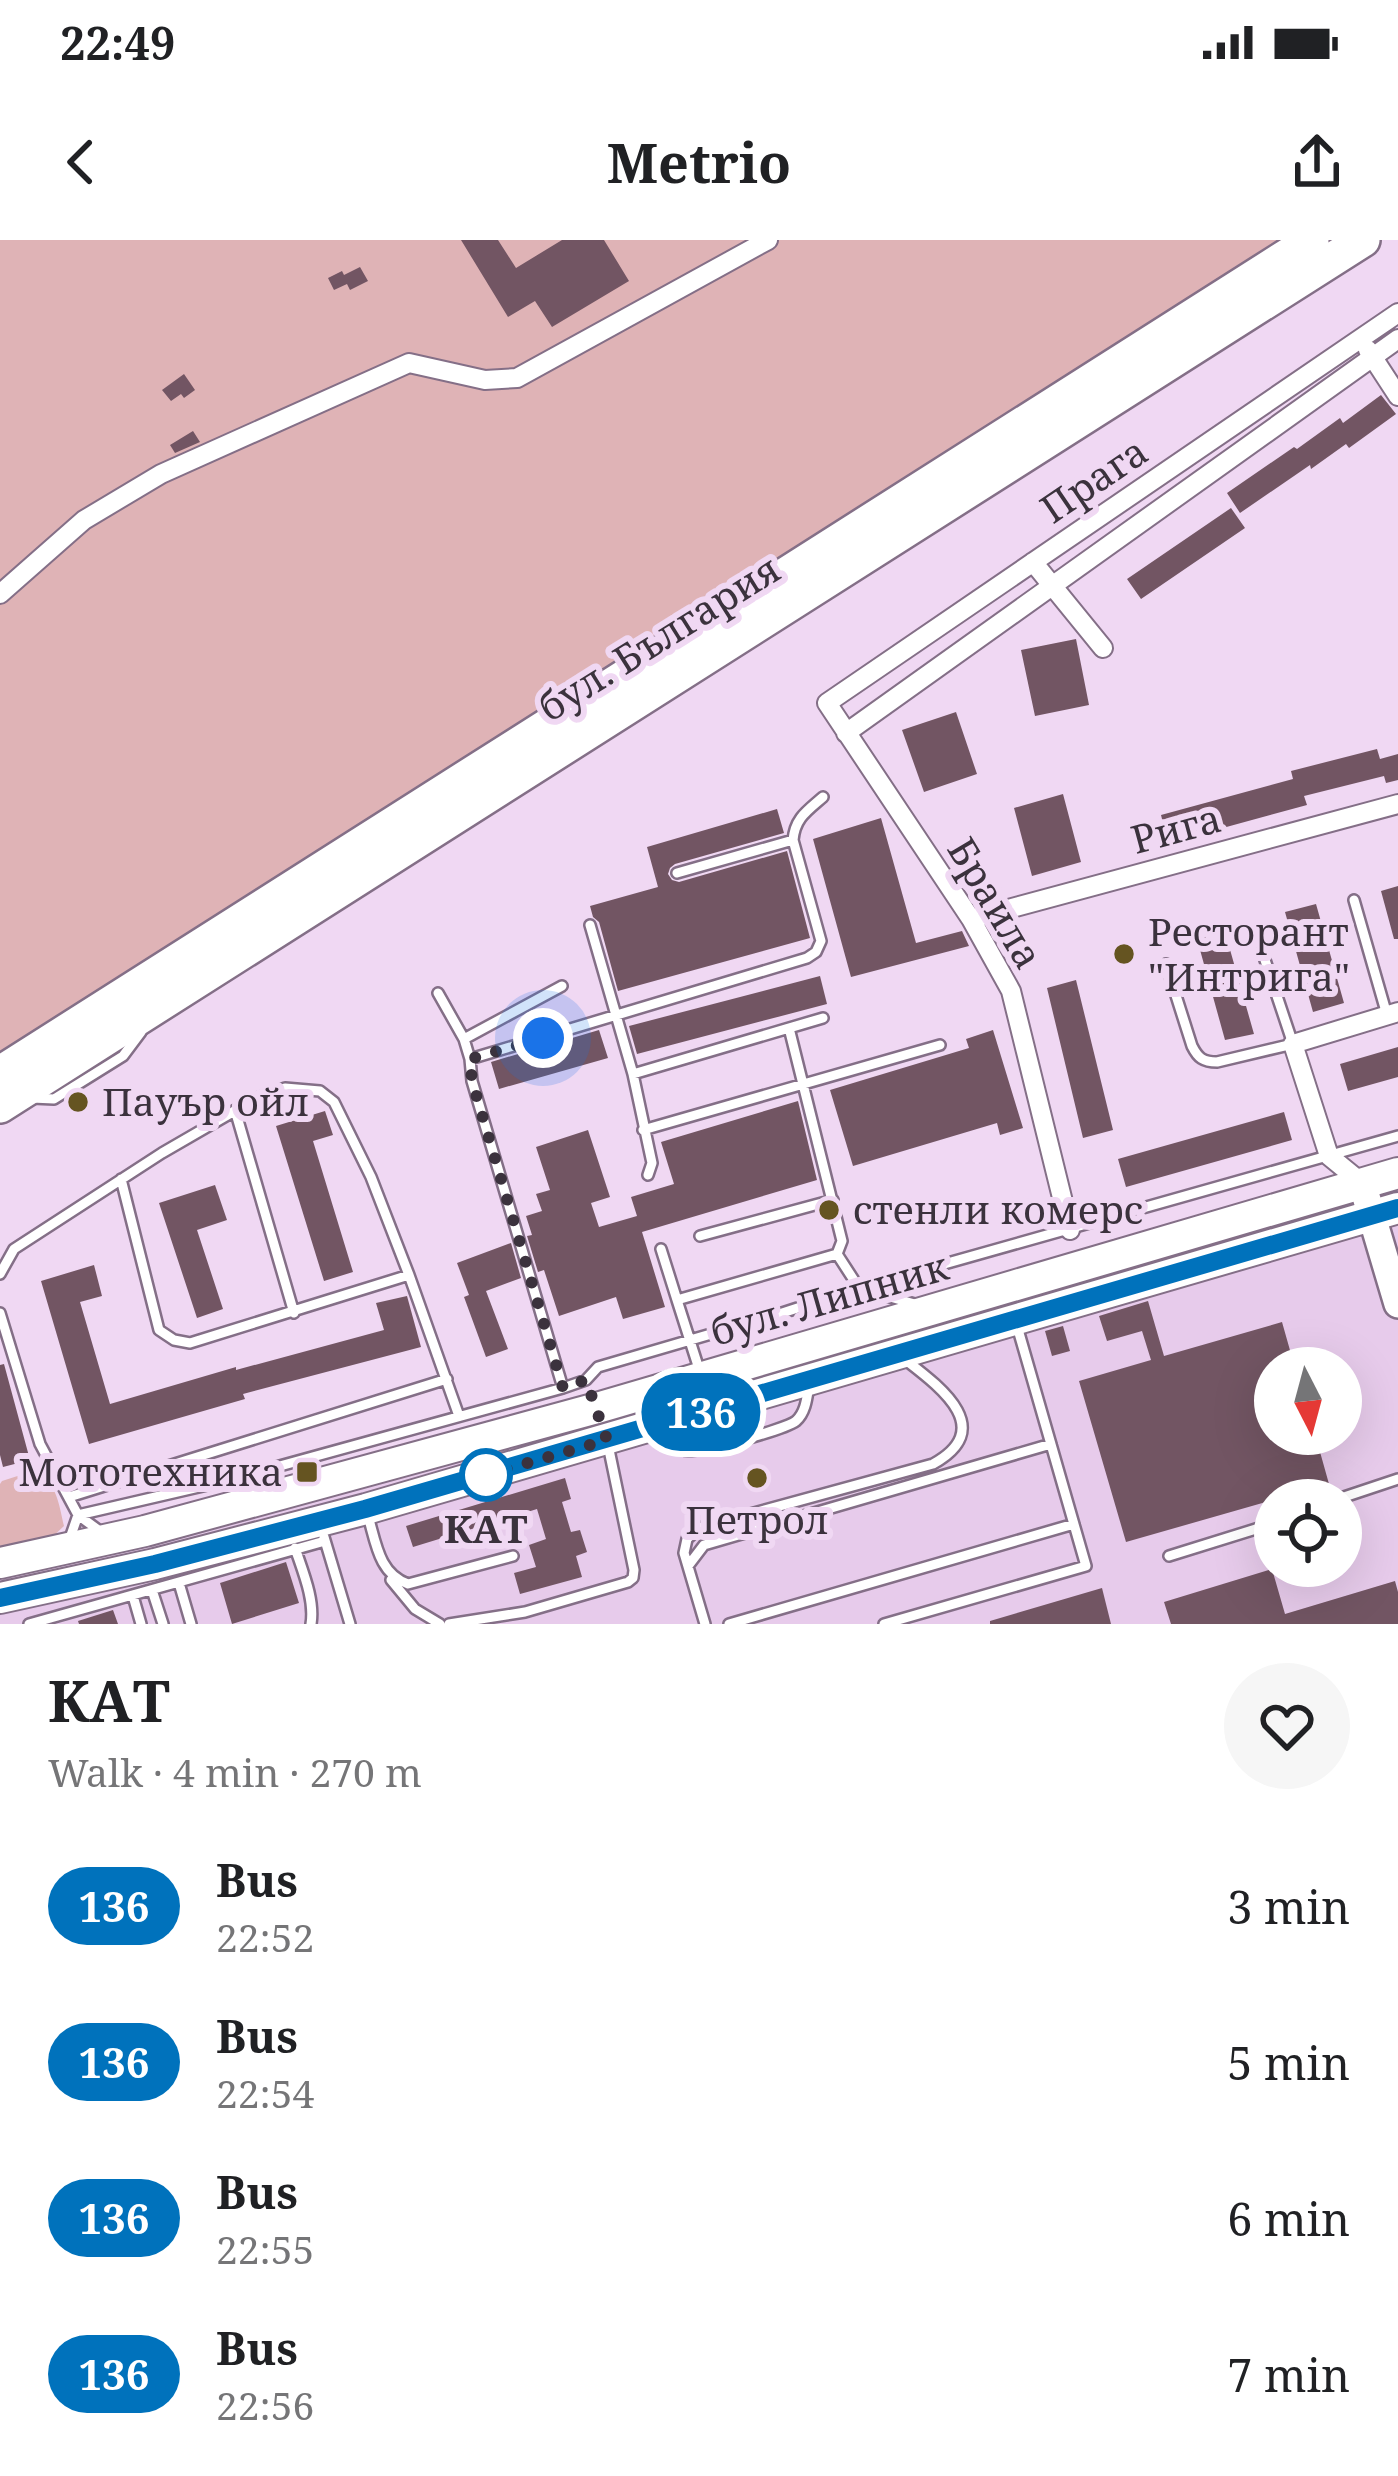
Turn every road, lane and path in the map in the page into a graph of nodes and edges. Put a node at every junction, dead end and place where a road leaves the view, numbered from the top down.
1 (768, 240) edge
2 (1312, 240) edge
3 (1363, 240) edge
4 (1398, 313) edge
5 (1360, 338) junction
6 (1398, 339) edge
7 (1372, 356) junction
8 (1398, 396) edge
9 (1033, 562) junction
10 (1052, 586) junction
11 (0, 594) edge
12 (1102, 649) dead end
13 (827, 703) joint
14 (846, 733) junction
15 (823, 797) dead end
16 (1398, 804) edge
17 (794, 840) junction
18 (677, 873) dead end
19 (1354, 900) dead end
20 (971, 919) junction
21 (590, 925) dead end
22 (1261, 948) dead end
23 (1166, 964) dead end
24 (562, 986) dead end
25 (438, 992) dead end
26 (1392, 1013) edge
27 (616, 1017) junction
28 (823, 1018) dead end
29 (789, 1028) junction
30 (464, 1039) junction
31 (1293, 1044) junction
32 (940, 1046) dead end
33 (470, 1059) junction
34 (632, 1074) junction
35 (805, 1084) junction
36 (5, 1092) edge
37 (235, 1110) junction
38 (644, 1130) junction
39 (1398, 1136) edge
40 (1329, 1156) junction
41 (1398, 1173) edge
42 (648, 1175) dead end
43 (122, 1179) junction
44 (1362, 1183) junction
45 (833, 1200) junction
46 (1385, 1212) edge
47 (1070, 1230) junction
48 (700, 1236) dead end
49 (662, 1250) dead end
50 (837, 1254) junction
51 (0, 1274) edge
52 (409, 1275) junction
53 (859, 1288) junction
54 (677, 1300) junction
55 (1398, 1304) edge
56 (933, 1309) junction
57 (0, 1313) edge
58 (294, 1313) junction
59 (1016, 1321) junction
60 (3, 1333) edge
61 (691, 1340) junction
62 (899, 1355) junction
63 (701, 1377) junction
64 (447, 1379) junction
65 (563, 1388) junction
66 (592, 1394) junction
67 (459, 1416) junction
68 (607, 1440) junction
69 (1051, 1444) junction
70 (1398, 1479) edge
71 (1362, 1491) edge
72 (69, 1497) junction
73 (365, 1509) junction
74 (78, 1515) junction
75 (1074, 1524) junction
76 (1254, 1530) edge
77 (322, 1531) junction
78 (110, 1538) junction
79 (67, 1548) junction
80 (296, 1548) junction
81 (513, 1556) dead end
82 (1169, 1556) dead end
83 (0, 1563) edge
84 (688, 1566) junction
85 (385, 1571) junction
86 (178, 1583) junction
87 (109, 1588) junction
88 (152, 1590) junction
89 (133, 1596) junction
90 (0, 1598) edge
91 (28, 1624) edge
92 (141, 1624) edge
93 (163, 1624) edge
94 (191, 1624) edge
95 (311, 1624) edge
96 (350, 1624) edge
97 (444, 1624) edge
98 (705, 1624) edge
99 (729, 1624) edge
100 (884, 1624) edge

1 - 11 street
2 - 36 highway, бул. България
3 - 36 highway, бул. България
4 - 5 street, Прага
5 - 7 street
5 - 9 street, Прага
6 - 7 street
7 - 8 street
7 - 10 street
9 - 10 street
9 - 13 street, Прага
10 - 12 street
10 - 14 street
13 - 14 street, Браила
14 - 20 street, Браила
15 - 17 lane
16 - 20 street, Рига
17 - 18 lane
17 - 27 lane
19 - 26 lane
20 - 47 street, Браила
21 - 27 lane
22 - 31 lane
23 - 31 lane
24 - 30 lane
25 - 30 lane
26 - 31 street
27 - 33 lane
27 - 34 lane
28 - 29 lane
29 - 34 lane
29 - 35 lane
30 - 33 lane
31 - 40 street
32 - 35 lane
33 - 65 lane
34 - 38 lane
35 - 38 lane
35 - 45 lane
37 - 43 lane
37 - 52 lane
37 - 58 lane
38 - 42 lane
39 - 40 lane
40 - 44 street
40 - 47 lane
41 - 44 main road, бул. Липник
43 - 51 lane
43 - 58 lane
44 - 46 street
44 - 56 main road, бул. Липник
45 - 48 lane
45 - 50 lane
46 - 55 street
46 - 59 main road, бул. Липник
47 - 53 lane
49 - 54 lane
50 - 53 lane
50 - 54 lane
52 - 58 lane
52 - 64 lane
53 - 56 lane
53 - 61 lane
54 - 61 lane
56 - 63 main road, бул. Липник
57 - 60 lane
59 - 62 main road, бул. Липник
59 - 69 lane
60 - 72 lane
61 - 63 lane
61 - 66 lane
62 - 68 main road, бул. Липник
62 - 84 lane
63 - 66 main road, бул. Липник
64 - 67 lane
64 - 72 lane
65 - 66 lane
65 - 67 lane
66 - 68 main road
66 - 78 main road, бул. Липник
67 - 74 lane
68 - 73 main road, бул. Липник
68 - 97 lane
69 - 75 lane
69 - 84 lane
70 - 71 lane
72 - 74 lane
73 - 77 main road, бул. Липник
73 - 85 lane
74 - 78 lane
74 - 79 lane
75 - 99 lane
75 - 100 lane
76 - 82 lane
77 - 80 lane
77 - 87 main road, бул. Липник
77 - 96 lane
78 - 79 main road, бул. Липник
79 - 83 main road, бул. Липник
80 - 86 lane
80 - 95 lane
81 - 85 lane
84 - 98 lane
85 - 97 lane
86 - 88 lane
86 - 94 lane
87 - 89 lane
87 - 90 main road, бул. Липник
87 - 91 lane
88 - 89 lane
88 - 93 lane
89 - 92 lane

